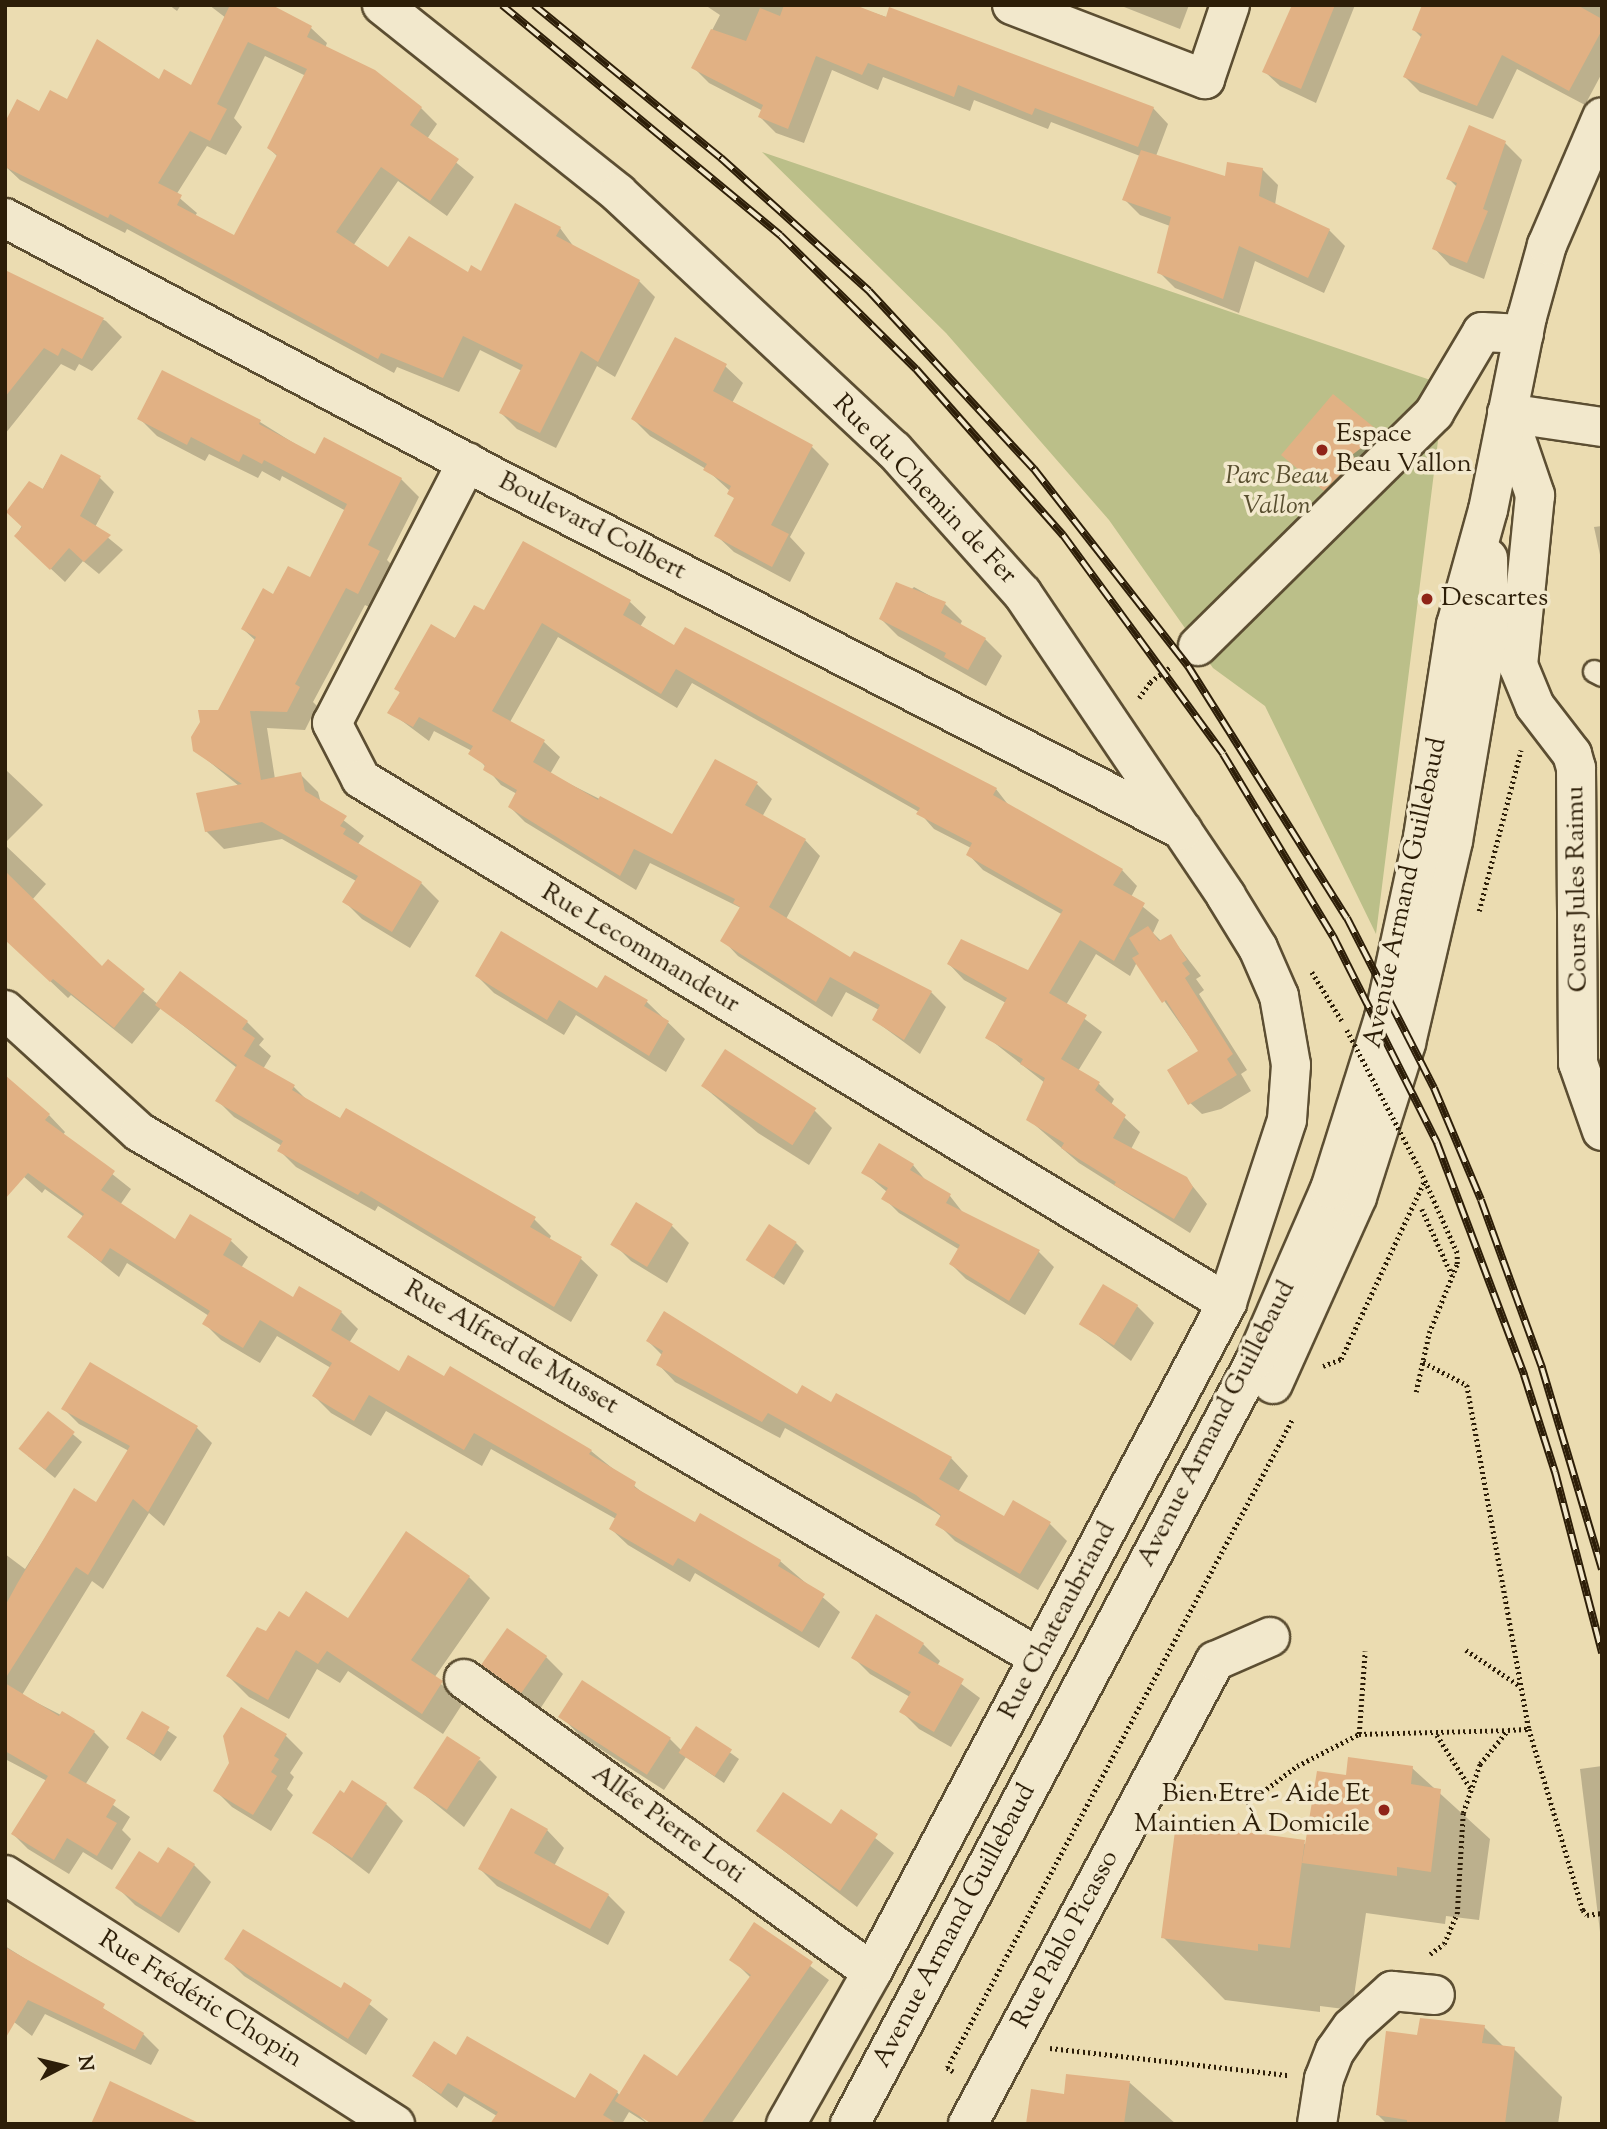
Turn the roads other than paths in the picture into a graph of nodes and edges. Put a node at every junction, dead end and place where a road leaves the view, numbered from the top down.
1 (383, 5) edge
2 (1012, 5) edge
3 (1230, 5) edge
4 (1602, 117) edge
5 (5, 218) edge
6 (1524, 334) junction
7 (1507, 412) junction
8 (1602, 427) edge
9 (467, 462) junction
10 (1488, 510) junction
11 (1198, 646) dead end
12 (1182, 830) junction
13 (5, 1010) edge
14 (1289, 1101) joint
15 (1602, 1131) edge
16 (1227, 1303) junction
17 (1270, 1637) dead end
18 (1038, 1657) junction
19 (464, 1679) dead end
20 (5, 1875) edge
21 (872, 1972) junction
22 (1435, 1995) dead end
23 (395, 2124) edge
24 (786, 2124) edge
25 (850, 2124) edge
26 (880, 2124) edge
27 (968, 2124) edge
28 (1317, 2124) edge

1 - 12 street, Rue du Chemin de Fer
2 - 3 street
4 - 6 street, Avenue Armand Guillebaud
5 - 9 street, Boulevard Colbert
6 - 7 street, Avenue Armand Guillebaud
6 - 11 street
7 - 8 street
7 - 10 street, Avenue Armand Guillebaud
7 - 15 street, Cours Jules Raimu
9 - 12 street, Boulevard Colbert
9 - 16 street, Rue Lecommandeur
10 - 25 street, Avenue Armand Guillebaud
10 - 26 street, Avenue Armand Guillebaud
12 - 14 street, Rue du Chemin de Fer
13 - 18 street, Rue Alfred de Musset
14 - 16 street, Rue Chateaubriand
16 - 18 street, Rue Chateaubriand
17 - 27 street, Rue Pablo Picasso
18 - 21 street, Rue Chateaubriand
19 - 21 street, Allée Pierre Loti
20 - 23 street, Rue Frédéric Chopin
21 - 24 street, Rue Chateaubriand
22 - 28 street

